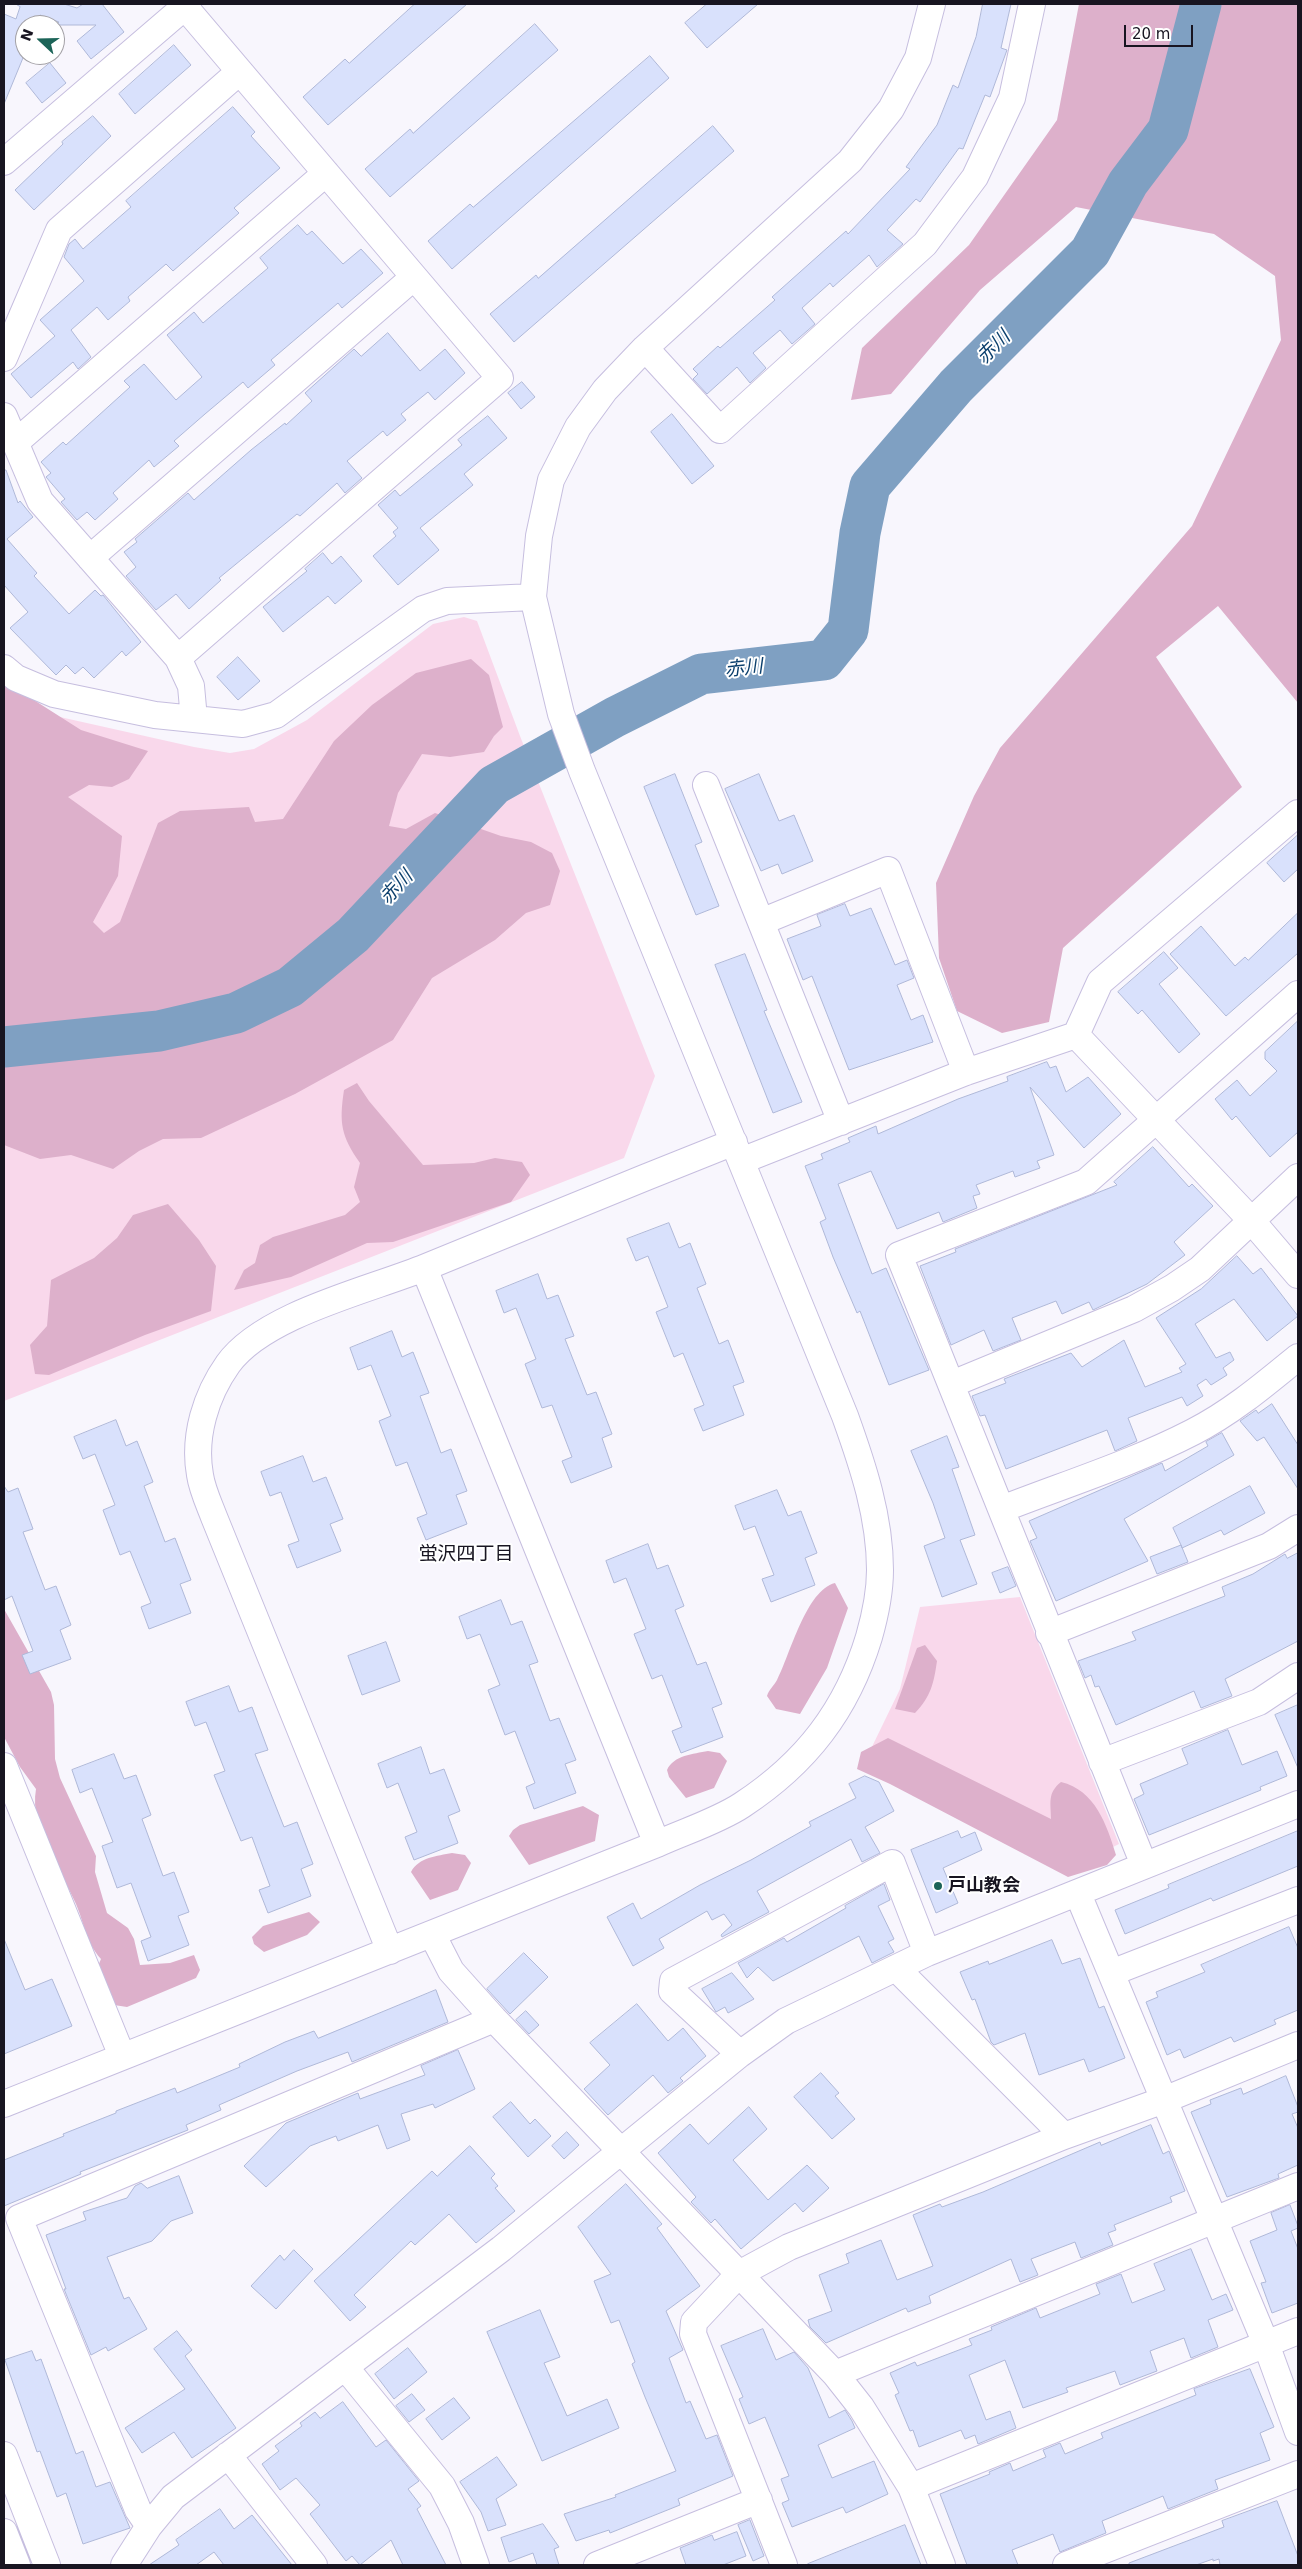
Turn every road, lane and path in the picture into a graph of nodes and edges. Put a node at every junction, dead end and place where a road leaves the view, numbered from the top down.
1 (932, 4) edge
2 (1032, 4) edge
3 (186, 5) edge
4 (239, 72) junction
5 (4, 162) edge
6 (326, 173) junction
7 (414, 277) junction
8 (645, 348) junction
9 (4, 358) edge
10 (4, 416) edge
11 (15, 443) junction
12 (90, 558) junction
13 (534, 597) junction
14 (178, 658) junction
15 (4, 668) edge
16 (194, 719) junction
17 (706, 785) dead end
18 (1298, 813) edge
19 (761, 922) junction
20 (1298, 994) edge
21 (1076, 1035) junction
22 (966, 1072) junction
23 (1157, 1120) junction
24 (841, 1122) junction
25 (738, 1151) junction
26 (1298, 1177) edge
27 (1251, 1220) junction
28 (424, 1268) junction
29 (1298, 1275) edge
30 (1298, 1357) edge
31 (952, 1384) junction
32 (1002, 1508) junction
33 (1298, 1528) edge
34 (1049, 1633) junction
35 (1298, 1676) edge
36 (1102, 1762) junction
37 (4, 1766) edge
38 (1298, 1804) edge
39 (656, 1844) junction
40 (1144, 1864) junction
41 (1078, 1894) junction
42 (1298, 1900) edge
43 (432, 1934) junction
44 (390, 1951) junction
45 (927, 1953) junction
46 (896, 1968) junction
47 (1111, 1973) junction
48 (494, 2019) junction
49 (1298, 2044) edge
50 (740, 2054) junction
51 (122, 2056) junction
52 (1164, 2100) junction
53 (4, 2104) edge
54 (1064, 2136) junction
55 (622, 2152) junction
56 (1298, 2186) edge
57 (1214, 2220) junction
58 (739, 2274) junction
59 (1298, 2331) edge
60 (1266, 2344) junction
61 (345, 2367) junction
62 (835, 2374) junction
63 (1298, 2432) edge
64 (4, 2455) edge
65 (228, 2455) junction
66 (1298, 2474) edge
67 (911, 2487) junction
68 (759, 2500) junction
69 (150, 2526) junction
70 (4, 2532) edge
71 (17, 2565) edge
72 (47, 2565) edge
73 (124, 2565) edge
74 (314, 2565) edge
75 (476, 2565) edge
76 (597, 2565) edge
77 (784, 2565) edge
78 (942, 2565) edge
79 (1066, 2565) edge

1 - 8 street
2 - 8 street
3 - 4 street
3 - 5 street
4 - 6 street
4 - 9 street
6 - 7 street
6 - 11 street
7 - 12 street
7 - 14 street
8 - 13 street
10 - 11 street
11 - 12 street
12 - 14 street
13 - 16 street
13 - 25 street
14 - 16 street
15 - 16 street
17 - 19 street
18 - 21 street
19 - 22 street
19 - 24 street
20 - 23 street
21 - 22 street
21 - 23 street
22 - 24 street
23 - 27 street
23 - 31 street
24 - 25 street
25 - 28 street
25 - 39 street
26 - 27 street
27 - 29 street
27 - 31 street
28 - 39 street
28 - 44 street
30 - 32 street
31 - 32 street
32 - 34 street
33 - 34 street
34 - 36 street
35 - 36 street
36 - 40 street
37 - 51 street
38 - 40 street
39 - 43 street
40 - 41 street
41 - 45 street
41 - 47 street
42 - 47 street
43 - 44 street
43 - 48 street
44 - 51 street
45 - 46 street
45 - 50 street
46 - 50 street
46 - 54 street
47 - 52 street
48 - 55 street
48 - 69 street
49 - 52 street
50 - 55 street
51 - 53 street
52 - 54 street
52 - 57 street
54 - 58 street
55 - 58 street
55 - 61 street
56 - 57 street
57 - 60 street
57 - 62 street
58 - 62 street
58 - 68 street
59 - 60 street
60 - 63 street
60 - 67 street
61 - 65 street
61 - 75 street
62 - 67 street
64 - 72 street
65 - 69 street
65 - 74 street
66 - 79 street
67 - 78 street
68 - 76 street
68 - 77 street
69 - 73 street
70 - 71 street

